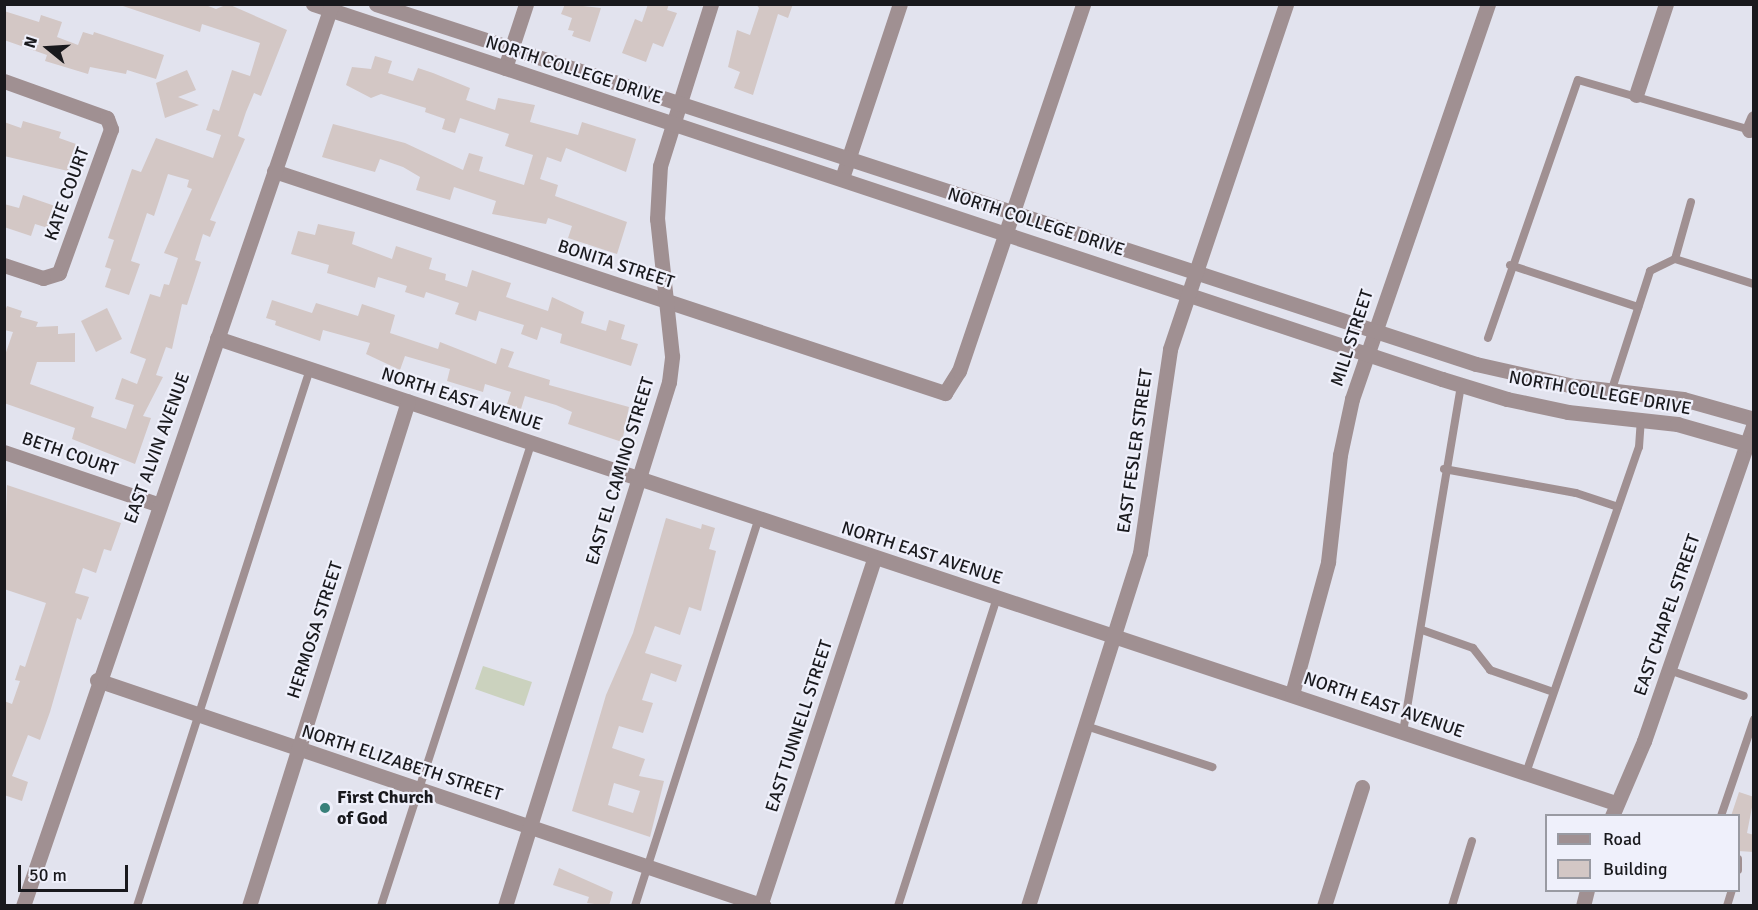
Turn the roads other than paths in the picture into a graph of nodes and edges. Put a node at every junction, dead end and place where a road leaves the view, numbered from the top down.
1 (313, 4) edge
2 (376, 4) edge
3 (526, 4) edge
4 (711, 4) edge
5 (900, 4) edge
6 (1083, 4) edge
7 (1286, 4) edge
8 (1488, 4) edge
9 (1666, 4) edge
10 (331, 7) edge
11 (511, 50) junction
12 (505, 68) junction
13 (4, 81) edge
14 (1636, 95) junction
15 (676, 105) junction
16 (671, 122) junction
17 (1752, 126) edge
18 (848, 161) junction
19 (274, 171) junction
20 (842, 178) junction
21 (1691, 202) dead end
22 (1011, 213) junction
23 (1004, 232) junction
24 (1675, 258) junction
25 (4, 265) edge
26 (1510, 266) junction
27 (1194, 271) junction
28 (1754, 284) edge
29 (1188, 292) junction
30 (663, 301) junction
31 (1638, 307) junction
32 (1375, 330) junction
33 (217, 338) junction
34 (1488, 338) dead end
35 (1367, 352) junction
36 (310, 369) junction
37 (1461, 385) junction
38 (1612, 389) junction
39 (408, 401) junction
40 (1641, 417) junction
41 (1754, 419) edge
42 (1754, 424) edge
43 (531, 442) junction
44 (1750, 445) edge
45 (4, 452) edge
46 (1444, 469) junction
47 (639, 479) junction
48 (157, 504) junction
49 (1617, 507) junction
50 (758, 520) junction
51 (874, 559) junction
52 (997, 598) junction
53 (1422, 630) junction
54 (1116, 635) junction
55 (1669, 670) junction
56 (98, 680) junction
57 (1553, 692) junction
58 (1292, 694) junction
59 (1744, 696) dead end
60 (199, 715) junction
61 (1754, 719) edge
62 (1086, 726) junction
63 (1403, 732) junction
64 (298, 749) junction
65 (1212, 767) dead end
66 (1526, 773) junction
67 (1362, 787) dead end
68 (419, 789) junction
69 (1614, 809) edge
70 (1722, 814) edge
71 (530, 826) junction
72 (1472, 841) dead end
73 (647, 866) junction
74 (762, 905) edge
75 (23, 906) edge
76 (137, 906) edge
77 (249, 906) edge
78 (381, 906) edge
79 (505, 906) edge
80 (635, 906) edge
81 (897, 906) edge
82 (1028, 906) edge
83 (1324, 906) edge
84 (1452, 906) edge

1 - 10 street, NORTH COLLEGE DRIVE
2 - 11 street, NORTH COLLEGE DRIVE
3 - 11 street
4 - 15 street, EAST EL CAMINO STREET
5 - 18 street
6 - 22 street
7 - 27 street, EAST FESLER STREET
8 - 32 street, MILL STREET
9 - 14 street
10 - 12 street, NORTH COLLEGE DRIVE
10 - 19 street, EAST ALVIN AVENUE
11 - 12 street
11 - 15 street, NORTH COLLEGE DRIVE
12 - 16 street, NORTH COLLEGE DRIVE
13 - 25 street, KATE COURT
14 - 17 lane
14 - 26 lane
15 - 16 street, EAST EL CAMINO STREET
15 - 18 street, NORTH COLLEGE DRIVE
16 - 20 street, NORTH COLLEGE DRIVE
16 - 30 street, EAST EL CAMINO STREET
18 - 20 street
18 - 22 street, NORTH COLLEGE DRIVE
19 - 30 street, BONITA STREET
19 - 33 street, EAST ALVIN AVENUE
20 - 23 street, NORTH COLLEGE DRIVE
21 - 24 lane
22 - 23 street
22 - 27 street, NORTH COLLEGE DRIVE
23 - 29 street, NORTH COLLEGE DRIVE
23 - 30 street, BONITA STREET
24 - 28 lane
24 - 31 lane
26 - 31 lane
26 - 34 lane
27 - 29 street, EAST FESLER STREET
27 - 32 street, NORTH COLLEGE DRIVE
29 - 35 street, NORTH COLLEGE DRIVE
29 - 54 street, EAST FESLER STREET
30 - 47 street, EAST EL CAMINO STREET
31 - 38 lane
32 - 35 street, MILL STREET
32 - 38 street, NORTH COLLEGE DRIVE
33 - 36 street, NORTH EAST AVENUE
33 - 48 street, EAST ALVIN AVENUE
35 - 37 street, NORTH COLLEGE DRIVE
35 - 58 street, MILL STREET
36 - 39 street, NORTH EAST AVENUE
36 - 60 lane
37 - 40 street, NORTH COLLEGE DRIVE
37 - 46 lane
38 - 41 street, NORTH COLLEGE DRIVE
39 - 43 street, NORTH EAST AVENUE
39 - 64 street, HERMOSA STREET
40 - 44 street, NORTH COLLEGE DRIVE
40 - 49 lane
42 - 44 street, EAST CHAPEL STREET
43 - 47 street, NORTH EAST AVENUE
43 - 68 lane
44 - 55 street, EAST CHAPEL STREET
45 - 48 street, BETH COURT
46 - 49 lane
46 - 53 lane
47 - 50 street, NORTH EAST AVENUE
47 - 71 street, EAST EL CAMINO STREET
48 - 56 street, EAST ALVIN AVENUE
49 - 57 lane
50 - 51 street, NORTH EAST AVENUE
50 - 73 lane
51 - 52 street, NORTH EAST AVENUE
51 - 74 street, EAST TUNNELL STREET
52 - 54 street, NORTH EAST AVENUE
52 - 81 lane
53 - 57 lane
53 - 63 lane
54 - 58 street, NORTH EAST AVENUE
54 - 62 street, EAST FESLER STREET
55 - 59 lane
55 - 69 street, EAST CHAPEL STREET
56 - 60 street, NORTH ELIZABETH STREET
56 - 75 street, EAST ALVIN AVENUE
57 - 66 lane
58 - 63 street, NORTH EAST AVENUE
60 - 64 street, NORTH ELIZABETH STREET
60 - 76 lane
61 - 70 lane
62 - 65 lane
62 - 82 street, EAST FESLER STREET
63 - 66 street, NORTH EAST AVENUE
64 - 68 street, NORTH ELIZABETH STREET
64 - 77 street, HERMOSA STREET
66 - 69 street, NORTH EAST AVENUE
67 - 83 street
68 - 71 street, NORTH ELIZABETH STREET
68 - 78 lane
71 - 73 street, NORTH ELIZABETH STREET
71 - 79 street, EAST EL CAMINO STREET
72 - 84 lane
73 - 74 street, NORTH ELIZABETH STREET
73 - 80 lane

